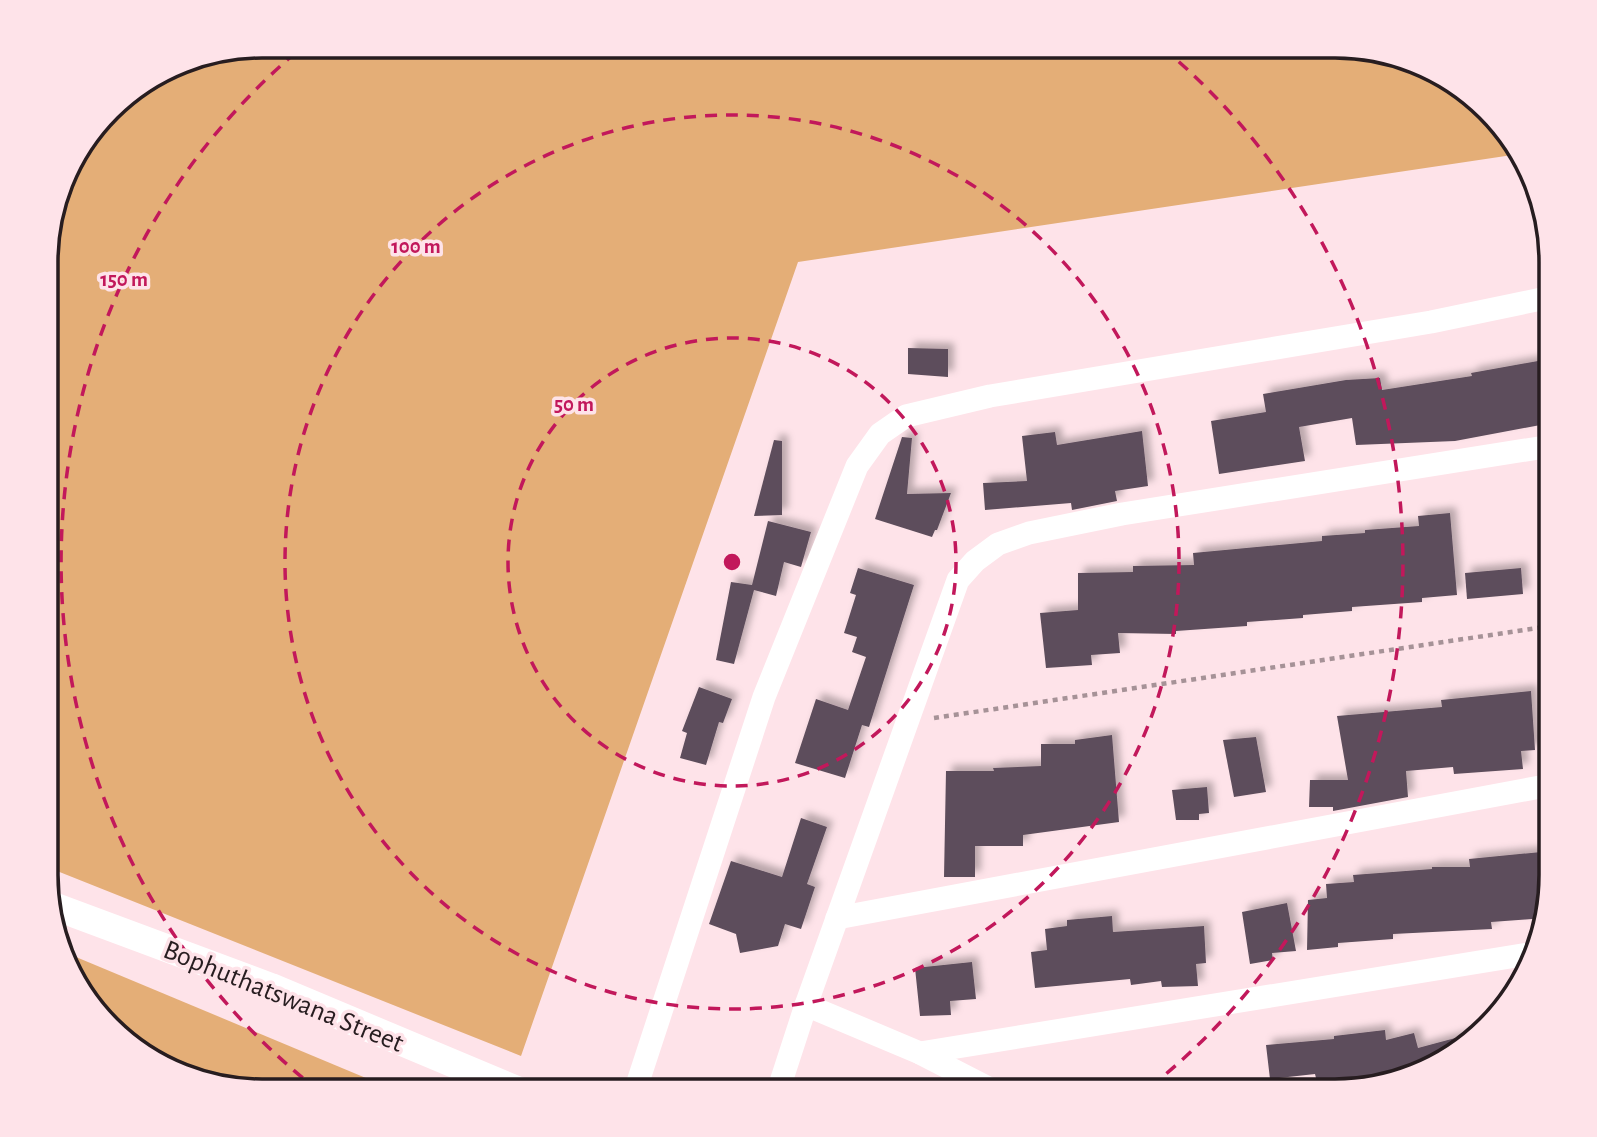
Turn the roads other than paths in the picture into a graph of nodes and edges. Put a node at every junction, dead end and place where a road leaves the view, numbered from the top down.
1 (1539, 300) edge
2 (1539, 448) edge
3 (1539, 787) edge
4 (61, 909) edge
5 (837, 918) junction
6 (1522, 955) edge
7 (806, 1005) junction
8 (920, 1054) junction
9 (490, 1079) edge
10 (639, 1079) edge
11 (782, 1079) edge
12 (970, 1079) edge

1 - 10 street
2 - 5 street
3 - 5 street
4 - 9 street, Bophuthatswana Street
5 - 7 street
6 - 8 street
7 - 8 street
7 - 11 street
8 - 12 street

